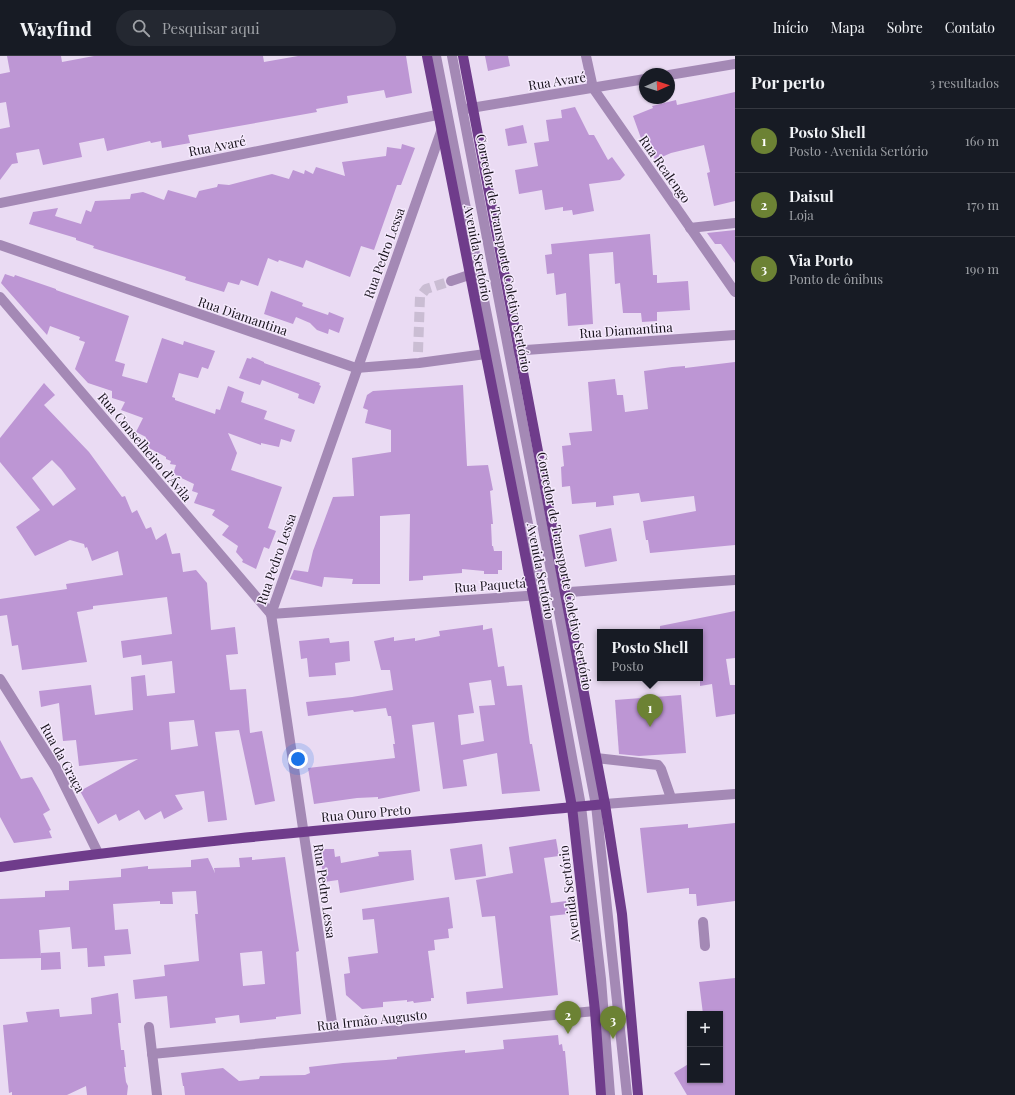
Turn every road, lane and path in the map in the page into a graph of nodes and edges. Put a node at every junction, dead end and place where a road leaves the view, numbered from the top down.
1 (427, 56) edge
2 (436, 56) edge
3 (452, 56) edge
4 (463, 56) edge
5 (586, 56) edge
6 (735, 64) edge
7 (675, 74) edge
8 (639, 80) edge
9 (593, 88) junction
10 (468, 108) junction
11 (443, 114) junction
12 (441, 132) junction
13 (0, 203) edge
14 (735, 223) edge
15 (690, 228) junction
16 (0, 245) edge
17 (469, 275) junction
18 (451, 281) tunnel mouth
19 (735, 292) edge
20 (0, 296) edge
21 (735, 335) edge
22 (514, 351) junction
23 (418, 352) tunnel mouth
24 (489, 353) junction
25 (419, 363) junction
26 (356, 368) junction
27 (735, 580) edge
28 (561, 593) junction
29 (537, 595) junction
30 (271, 614) junction
31 (0, 679) edge
32 (596, 758) junction
33 (735, 794) edge
34 (672, 798) junction
35 (601, 805) junction
36 (576, 807) junction
37 (304, 832) junction
38 (98, 853) junction
39 (0, 867) edge
40 (703, 922) dead end
41 (705, 946) dead end
42 (595, 1011) junction
43 (149, 1027) dead end
44 (334, 1036) junction
45 (152, 1054) junction
46 (157, 1095) edge
47 (601, 1095) edge
48 (610, 1095) edge
49 (627, 1095) edge
50 (638, 1095) edge

1 - 11 main road, Avenida Sertório
2 - 11 street
3 - 10 street
4 - 10 main road, Avenida Sertório
5 - 9 street, Rua Realengo
6 - 7 street
8 - 9 street, Rua Avaré
9 - 10 street, Rua Avaré
9 - 15 street, Rua Realengo
10 - 22 main road, Avenida Sertório
11 - 12 main road, Avenida Sertório
11 - 13 street, Rua Avaré
11 - 24 street
12 - 17 main road, Avenida Sertório
12 - 26 street, Rua Pedro Lessa
14 - 15 street
15 - 19 street, Rua Realengo
16 - 26 street, Rua Diamantina
17 - 18 street
17 - 24 main road, Avenida Sertório
20 - 30 street, Rua Conselheiro d'Ávila
21 - 22 street, Rua Diamantina
22 - 28 main road, Avenida Sertório
23 - 25 street
24 - 25 street, Rua Diamantina
24 - 29 main road, Avenida Sertório
25 - 26 street, Rua Diamantina
26 - 30 street, Rua Pedro Lessa
27 - 28 street, Rua Paquetá
28 - 29 street, Rua Paquetá
28 - 32 main road, Avenida Sertório
28 - 35 street, Corredor de Transporte Coletivo Sertório
29 - 30 street, Rua Paquetá
29 - 36 main road, Avenida Sertório
30 - 37 street, Rua Pedro Lessa
31 - 38 street, Rua da Graça
32 - 34 street
32 - 35 main road, Avenida Sertório
33 - 34 street, Rua Ouro Preto
34 - 35 street, Rua Ouro Preto
35 - 36 main road, Rua Ouro Preto
35 - 49 street, Corredor de Transporte Coletivo Sertório
35 - 50 main road, Avenida Sertório
36 - 37 main road, Rua Ouro Preto
36 - 42 main road, Avenida Sertório
36 - 48 street
37 - 38 main road, Rua Ouro Preto
37 - 44 street, Rua Pedro Lessa
38 - 39 main road, Rua Ouro Preto
40 - 41 street
42 - 44 street, Rua Irmão Augusto
42 - 47 main road, Avenida Sertório
43 - 45 street
44 - 45 street, Rua Irmão Augusto
45 - 46 street

